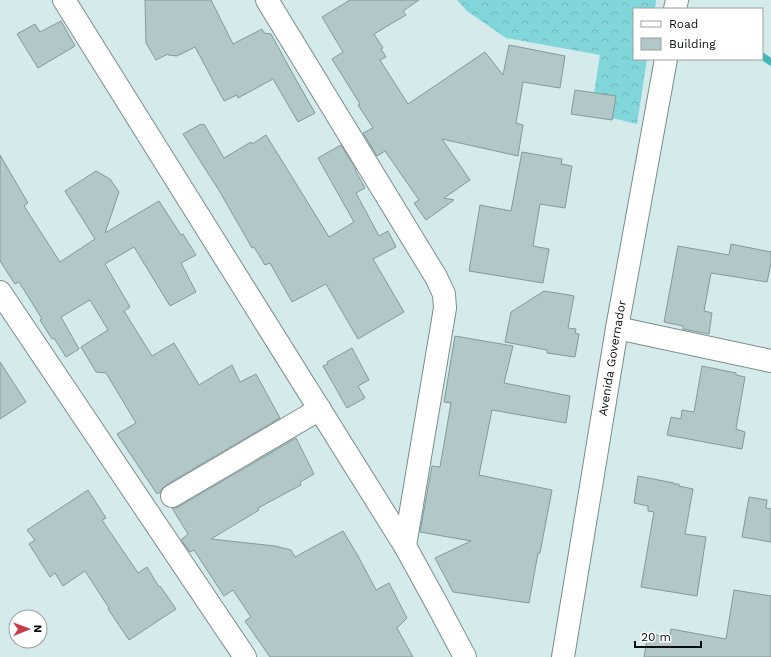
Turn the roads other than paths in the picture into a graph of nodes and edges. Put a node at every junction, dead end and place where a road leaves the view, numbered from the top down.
1 (64, 0) edge
2 (267, 0) edge
3 (666, 60) edge
4 (0, 292) edge
5 (618, 328) junction
6 (771, 361) edge
7 (320, 409) junction
8 (172, 496) dead end
9 (405, 546) junction
10 (245, 657) edge
11 (465, 657) edge
12 (564, 657) edge

1 - 7 street
2 - 9 street
3 - 5 street, Avenida Governador
4 - 10 street
5 - 6 street
5 - 12 street, Avenida Governador
7 - 8 street
7 - 9 street
9 - 11 street

